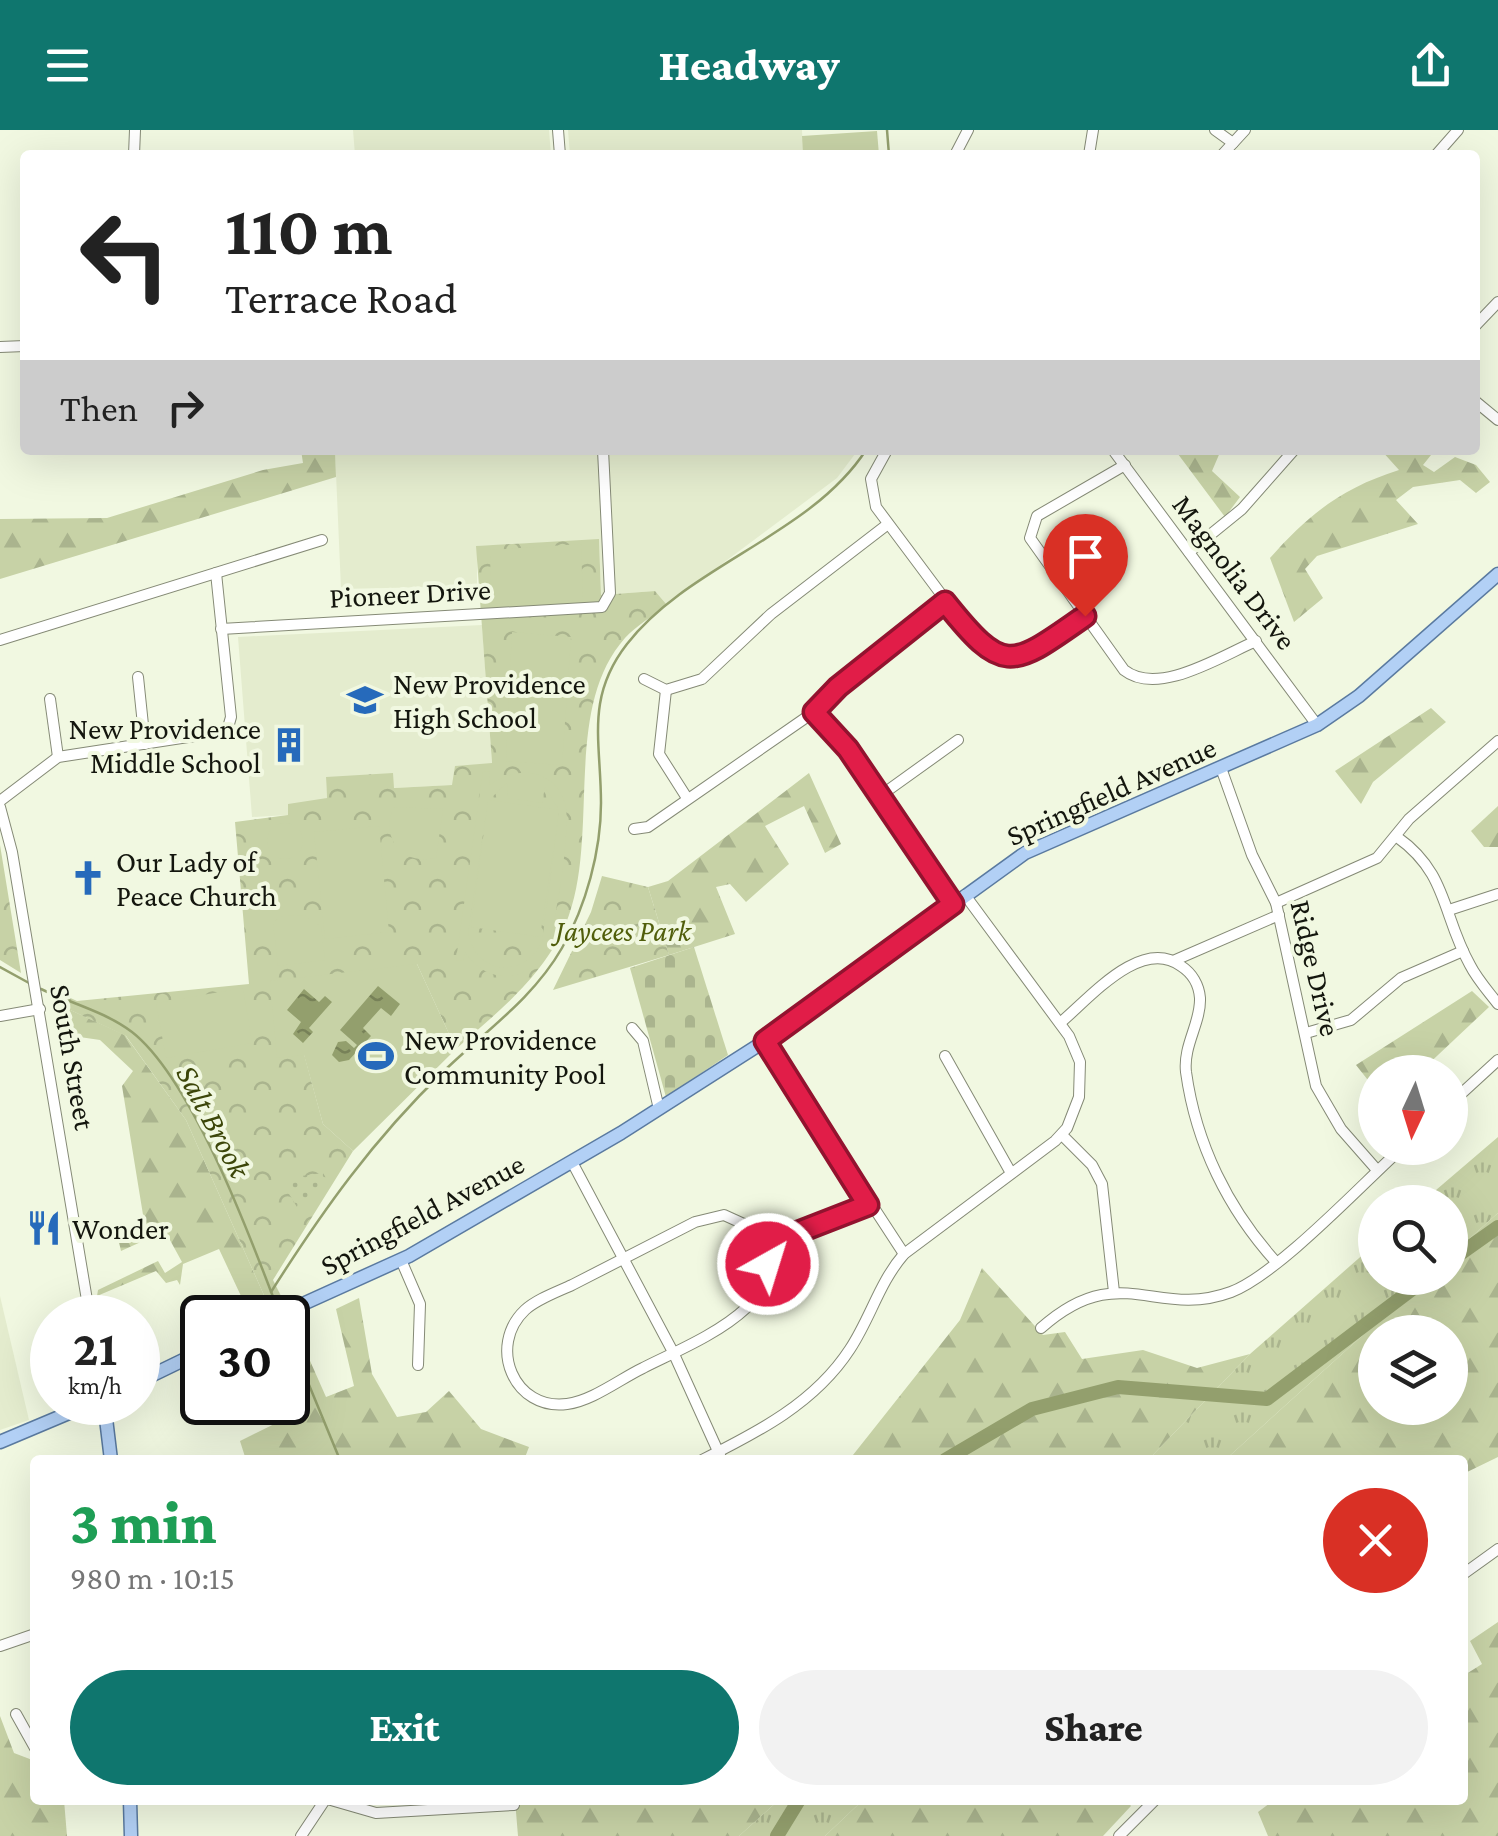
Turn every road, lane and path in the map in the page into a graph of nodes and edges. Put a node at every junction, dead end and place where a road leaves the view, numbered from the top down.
1 (1214, 130) edge
2 (1245, 130) edge
3 (1458, 130) edge
4 (1233, 143) junction
5 (1227, 150) edge
6 (1440, 150) edge
7 (1498, 302) edge
8 (1480, 321) edge
9 (603, 455) edge
10 (883, 455) edge
11 (1116, 455) edge
12 (1290, 455) edge
13 (1124, 465) junction
14 (888, 524) junction
15 (322, 540) dead end
16 (1189, 552) junction
17 (216, 573) junction
18 (1498, 574) edge
19 (945, 602) junction
20 (1085, 616) junction
21 (221, 629) junction
22 (0, 640) edge
23 (1256, 641) junction
24 (138, 677) dead end
25 (644, 679) dead end
26 (666, 690) junction
27 (50, 700) dead end
28 (814, 712) junction
29 (1316, 725) junction
30 (958, 740) dead end
31 (1498, 741) edge
32 (145, 744) junction
33 (58, 756) junction
34 (1221, 768) junction
35 (880, 796) junction
36 (687, 798) junction
37 (0, 804) edge
38 (634, 829) dead end
39 (1396, 837) junction
40 (1498, 894) edge
41 (965, 895) junction
42 (1276, 902) junction
43 (953, 904) junction
44 (1448, 910) junction
45 (1279, 915) junction
46 (1464, 951) junction
47 (1174, 961) junction
48 (1498, 1004) edge
49 (40, 1006) junction
50 (0, 1016) edge
51 (1060, 1023) junction
52 (632, 1028) dead end
53 (1306, 1032) junction
54 (765, 1041) junction
55 (945, 1056) dead end
56 (1498, 1060) edge
57 (1468, 1088) edge
58 (659, 1109) junction
59 (1062, 1135) junction
60 (572, 1162) junction
61 (1383, 1165) edge
62 (1377, 1170) junction
63 (1011, 1172) junction
64 (868, 1205) junction
65 (765, 1245) junction
66 (904, 1254) junction
67 (622, 1259) junction
68 (401, 1260) junction
69 (1276, 1262) junction
70 (1114, 1292) junction
71 (86, 1295) edge
72 (310, 1301) edge
73 (1040, 1328) dead end
74 (673, 1352) junction
75 (418, 1366) dead end
76 (40, 1425) edge
77 (107, 1425) edge
78 (0, 1442) edge
79 (110, 1455) edge
80 (719, 1455) edge
81 (721, 1455) edge
82 (1498, 1548) edge
83 (1468, 1570) edge
84 (30, 1636) edge
85 (0, 1646) edge
86 (16, 1714) dead end
87 (30, 1739) edge
88 (130, 1805) edge
89 (324, 1805) edge
90 (346, 1805) edge
91 (432, 1805) edge
92 (1149, 1805) edge
93 (132, 1836) edge
94 (300, 1836) edge
95 (1119, 1836) edge

1 - 4 street
2 - 4 street
3 - 6 street
4 - 5 street
7 - 8 street
9 - 21 street, Pioneer Drive
10 - 14 street
11 - 13 street, Magnolia Drive
12 - 16 street
13 - 16 street, Magnolia Drive
13 - 20 street
14 - 19 street
14 - 26 street
15 - 17 street
16 - 23 street, Magnolia Drive
17 - 21 street
17 - 22 street
18 - 29 main road, Springfield Avenue
19 - 20 street
19 - 28 street
20 - 23 street
21 - 32 street
23 - 29 street, Magnolia Drive
24 - 32 street
25 - 26 street
26 - 36 street
27 - 33 street
28 - 35 street
28 - 36 street
29 - 34 main road, Springfield Avenue
30 - 35 street
31 - 39 street
32 - 33 street
33 - 37 street
34 - 41 main road, Springfield Avenue
34 - 42 street, Ridge Drive
35 - 43 street
36 - 38 street
37 - 49 street, South Street
39 - 42 street
39 - 44 street
40 - 44 street
41 - 43 main road, Springfield Avenue
41 - 51 street
42 - 45 street, Ridge Drive
43 - 54 main road, Springfield Avenue
44 - 46 street
45 - 47 street
45 - 53 street, Ridge Drive
46 - 48 street
46 - 53 street
47 - 51 street
47 - 69 street
49 - 50 street
49 - 71 street, South Street
51 - 59 street
52 - 58 street
53 - 62 street, Ridge Drive
54 - 58 main road, Springfield Avenue
54 - 64 street
55 - 63 street
56 - 57 street
58 - 60 main road, Springfield Avenue
59 - 63 street
59 - 70 street
60 - 67 street
60 - 68 main road, Springfield Avenue
61 - 62 street
62 - 69 street
63 - 66 street
64 - 65 street
64 - 66 street
65 - 67 street
65 - 74 street
66 - 81 street
67 - 74 street
67 - 74 street
68 - 72 main road, Springfield Avenue
68 - 75 street
69 - 70 street
70 - 73 street
74 - 80 street
76 - 78 main road
77 - 79 main road
82 - 83 street
84 - 85 street
86 - 87 street
88 - 93 main road
89 - 94 street
90 - 91 street
92 - 95 street

